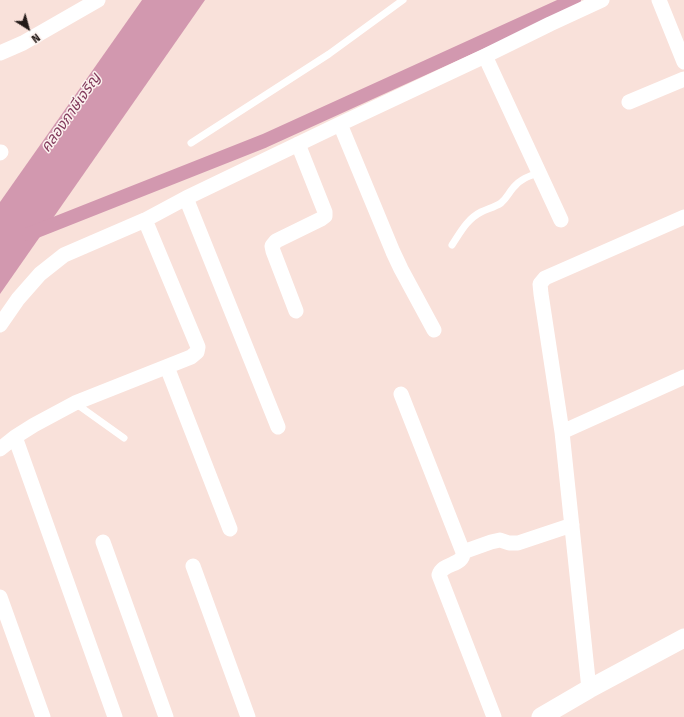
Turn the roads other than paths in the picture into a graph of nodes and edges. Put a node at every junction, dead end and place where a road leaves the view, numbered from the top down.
1 (98, 0) edge
2 (403, 0) edge
3 (602, 0) edge
4 (659, 0) edge
5 (0, 53) edge
6 (485, 56) junction
7 (684, 62) edge
8 (684, 79) edge
9 (629, 102) dead end
10 (340, 124) junction
11 (191, 142) dead end
12 (298, 144) junction
13 (539, 173) junction
14 (186, 198) junction
15 (684, 217) edge
16 (145, 220) junction
17 (561, 220) dead end
18 (452, 245) dead end
19 (296, 311) dead end
20 (0, 325) edge
21 (434, 330) dead end
22 (167, 367) junction
23 (684, 377) edge
24 (402, 394) dead end
25 (75, 403) junction
26 (278, 427) dead end
27 (562, 432) junction
28 (15, 437) junction
29 (124, 438) dead end
30 (0, 449) edge
31 (572, 525) junction
32 (230, 529) dead end
33 (103, 542) dead end
34 (463, 552) junction
35 (193, 566) dead end
36 (0, 597) edge
37 (684, 638) edge
38 (589, 689) junction
39 (43, 717) edge
40 (115, 717) edge
41 (166, 717) edge
42 (248, 717) edge
43 (494, 717) edge
44 (541, 717) edge

1 - 5 street
2 - 11 lane
3 - 6 street
4 - 7 street
6 - 10 street
6 - 13 street
8 - 9 street
10 - 12 street
10 - 21 street
12 - 14 street
12 - 19 street
13 - 17 street
13 - 18 lane
14 - 16 street
14 - 26 street
15 - 27 street
16 - 20 street
16 - 22 street
22 - 25 street
22 - 32 street
23 - 27 street
24 - 34 street
25 - 28 street
25 - 29 lane
27 - 31 street
28 - 30 street
28 - 40 street
31 - 34 street
31 - 38 street
33 - 41 street
34 - 43 street
35 - 42 street
36 - 39 street
37 - 38 street
38 - 44 street

